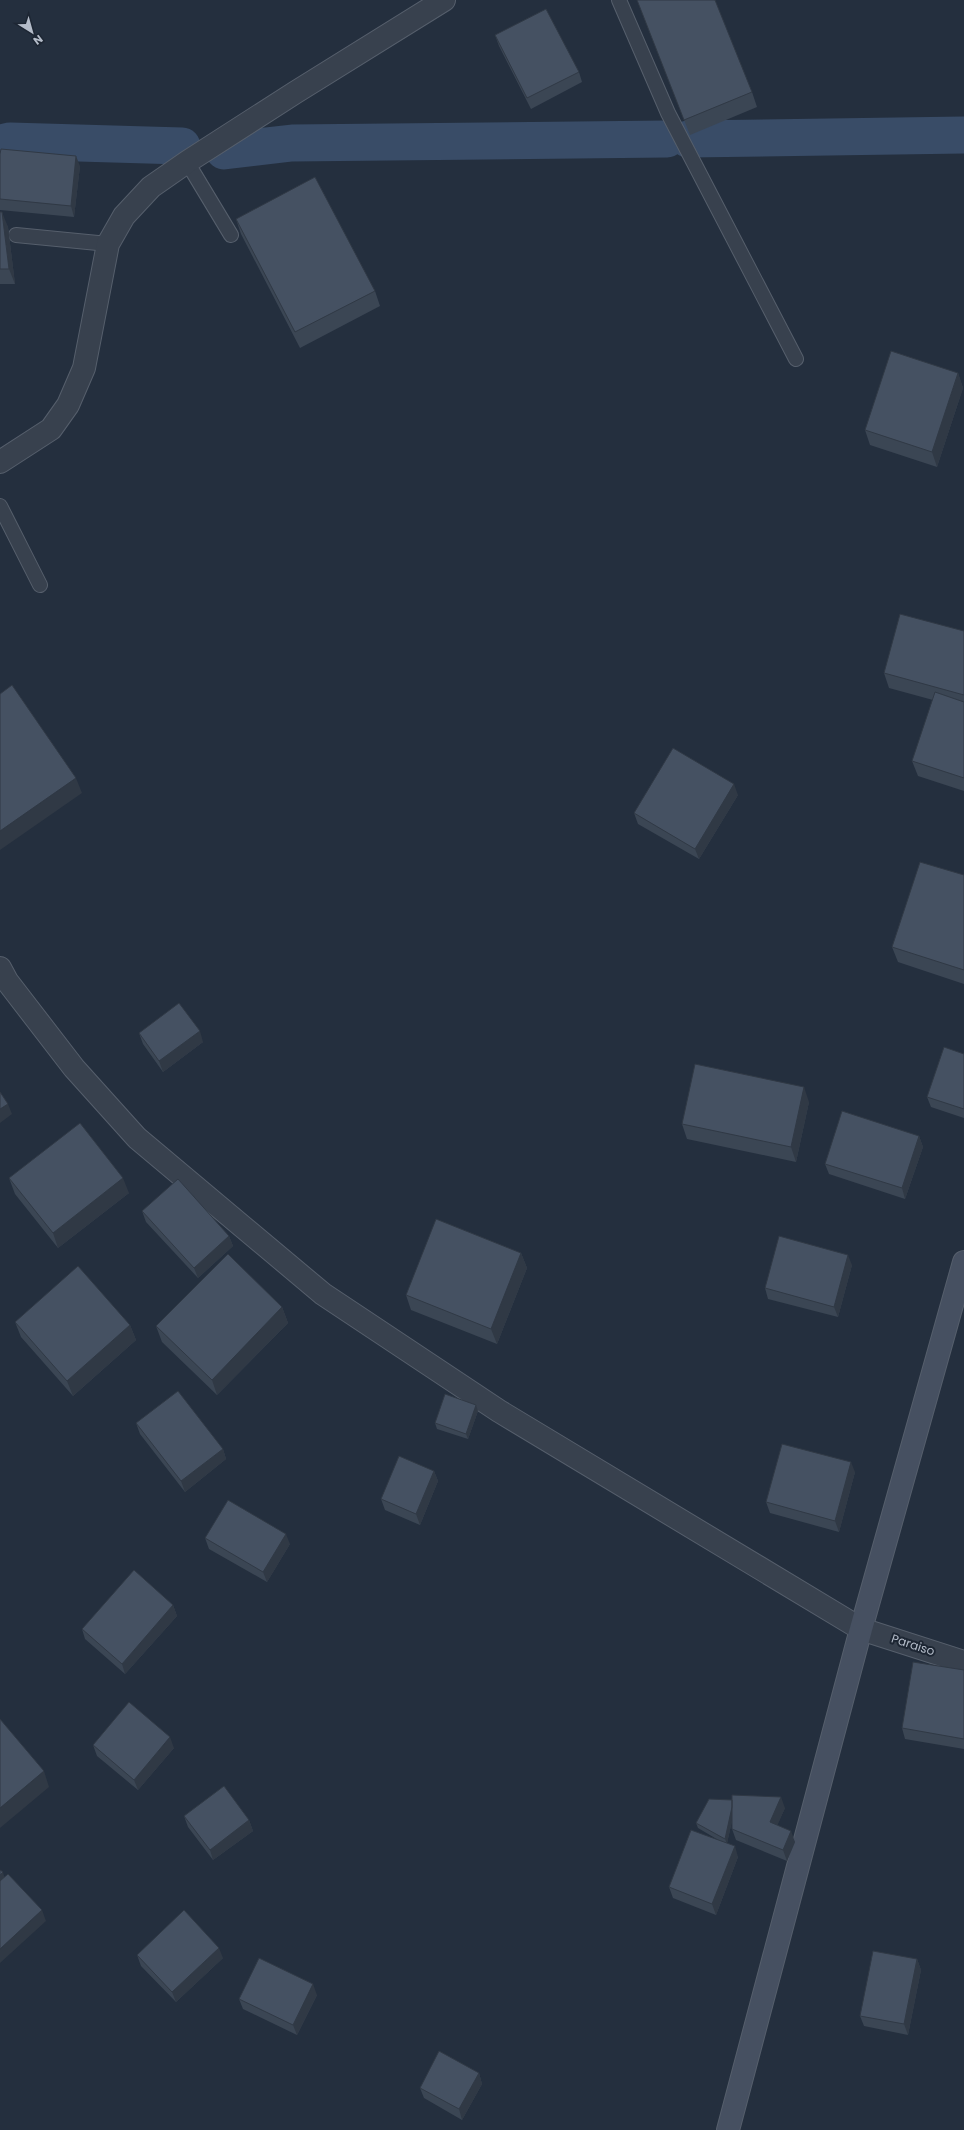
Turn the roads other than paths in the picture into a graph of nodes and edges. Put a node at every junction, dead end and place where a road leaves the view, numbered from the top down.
1 (444, 0) edge
2 (619, 0) edge
3 (187, 162) junction
4 (16, 235) dead end
5 (231, 235) dead end
6 (108, 244) junction
7 (796, 359) dead end
8 (0, 462) edge
9 (0, 506) edge
10 (40, 585) dead end
11 (0, 968) edge
12 (964, 1262) edge
13 (861, 1629) junction
14 (964, 1662) edge
15 (728, 2130) edge

1 - 3 street
2 - 7 lane
3 - 5 lane
3 - 6 street
4 - 6 lane
6 - 8 street
9 - 10 lane
11 - 13 street, Paraiso
12 - 13 street
13 - 14 street, Paraiso
13 - 15 street

